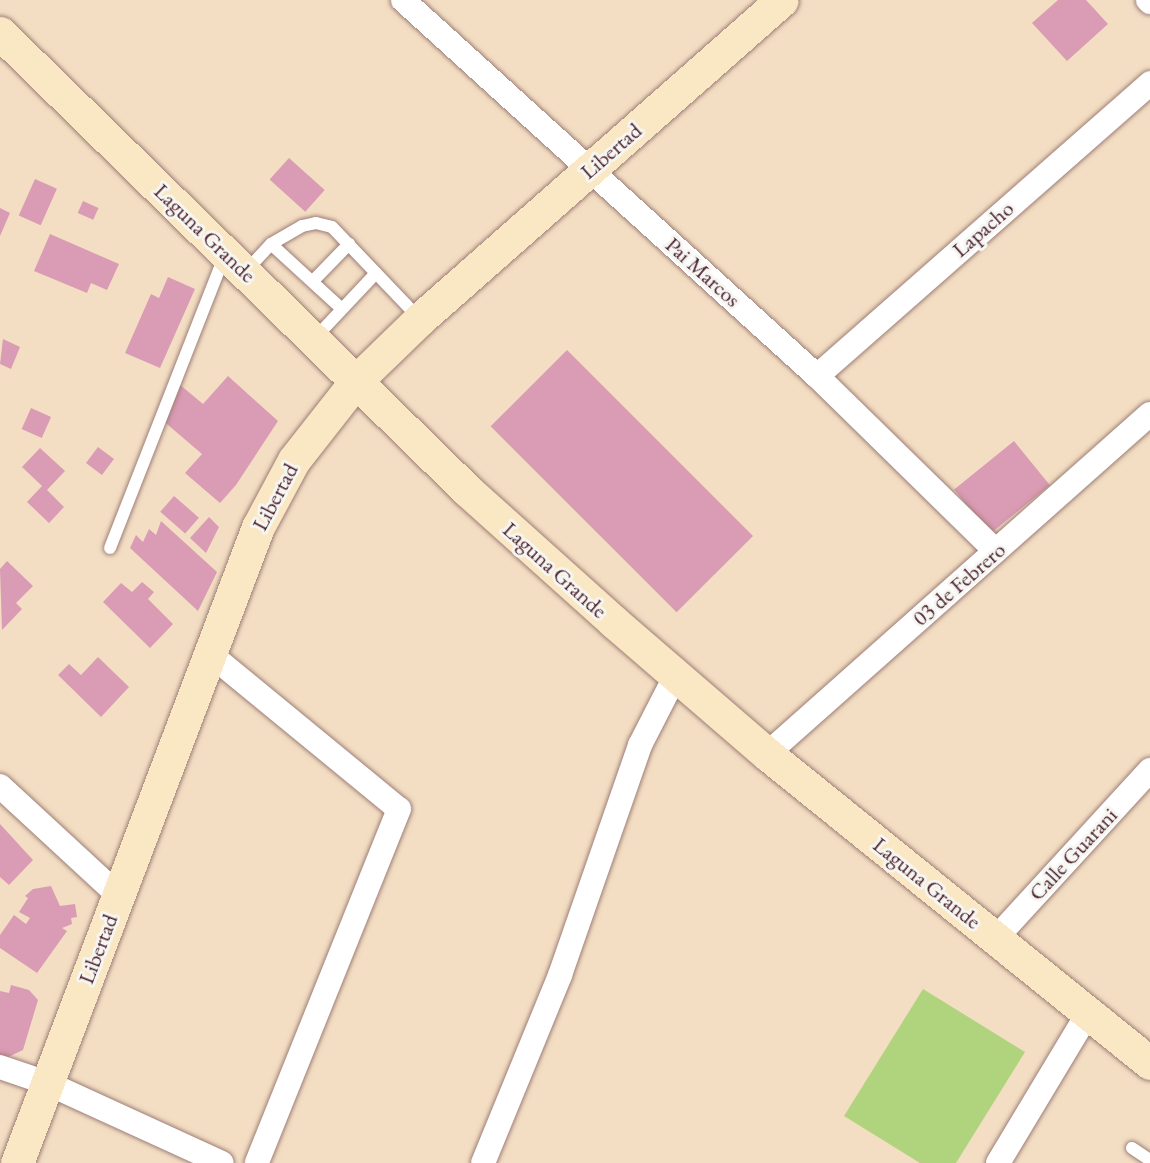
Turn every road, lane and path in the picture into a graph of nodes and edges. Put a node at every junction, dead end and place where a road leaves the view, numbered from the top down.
1 (403, 0) edge
2 (773, 3) edge
3 (0, 33) edge
4 (1150, 83) edge
5 (590, 169) junction
6 (271, 244) junction
7 (349, 244) junction
8 (235, 262) junction
9 (375, 273) junction
10 (313, 281) junction
11 (342, 309) junction
12 (420, 319) junction
13 (314, 339) junction
14 (817, 376) junction
15 (356, 381) junction
16 (1150, 414) edge
17 (110, 548) dead end
18 (996, 551) junction
19 (210, 654) junction
20 (676, 675) junction
21 (767, 754) junction
22 (1150, 770) edge
23 (0, 786) edge
24 (118, 895) junction
25 (996, 939) junction
26 (1088, 1012) junction
27 (1150, 1063) edge
28 (0, 1066) edge
29 (47, 1083) junction
30 (1132, 1148) dead end
31 (1150, 1160) edge
32 (17, 1163) edge
33 (222, 1163) edge
34 (257, 1163) edge
35 (483, 1163) edge
36 (998, 1163) edge

1 - 5 street, Pai Marcos
2 - 5 main road, Libertad
3 - 8 main road, Laguna Grande
4 - 14 street, Lapacho
5 - 12 main road, Libertad
5 - 14 street, Pai Marcos
6 - 7 lane
6 - 8 lane
6 - 10 lane
7 - 9 lane
7 - 10 lane
8 - 13 main road, Laguna Grande
8 - 17 lane
9 - 11 lane
9 - 12 lane
10 - 11 lane
11 - 13 lane
12 - 15 main road, Libertad
13 - 15 main road, Laguna Grande
14 - 18 street, Pai Marcos
15 - 19 main road, Libertad
15 - 20 main road, Laguna Grande
16 - 18 street, 03 de Febrero
18 - 21 street, 03 de Febrero
19 - 24 main road, Libertad
19 - 34 street
20 - 21 main road, Laguna Grande
20 - 35 street
21 - 25 main road, Laguna Grande
22 - 25 street, Calle Guarani
23 - 24 street
24 - 29 main road, Libertad
25 - 26 main road, Laguna Grande
26 - 27 main road, Laguna Grande
26 - 36 street
28 - 29 street
29 - 32 main road, Libertad
29 - 33 street
30 - 31 lane

